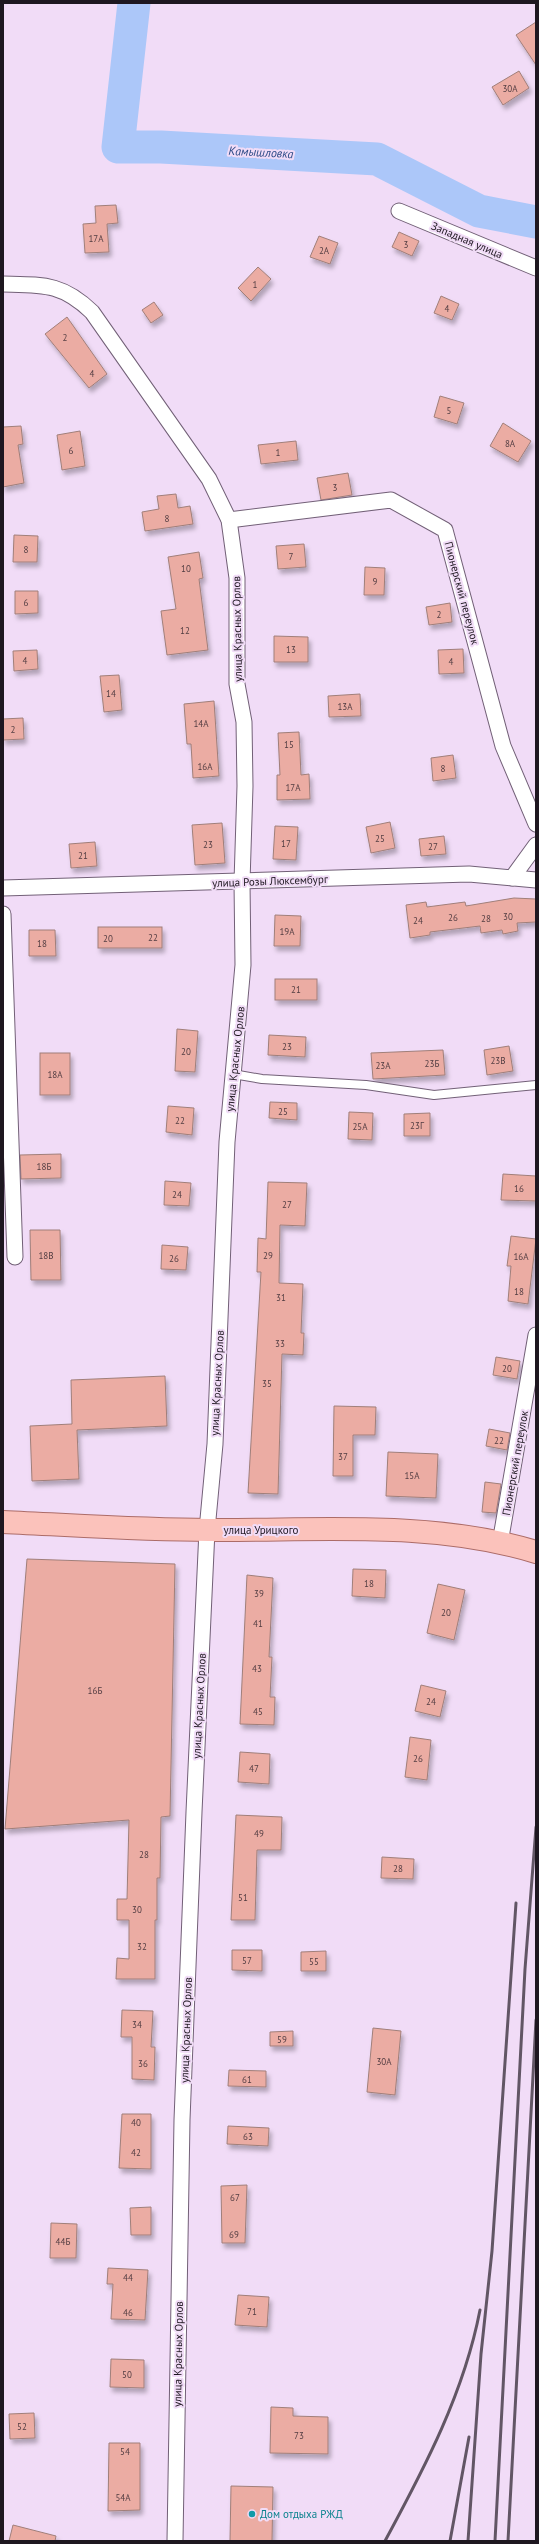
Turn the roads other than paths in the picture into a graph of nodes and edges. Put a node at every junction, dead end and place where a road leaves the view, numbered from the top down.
1 (399, 211) dead end
2 (536, 268) edge
3 (3, 284) edge
4 (229, 520) junction
5 (536, 824) edge
6 (536, 845) edge
7 (512, 878) junction
8 (536, 880) edge
9 (242, 882) junction
10 (3, 888) edge
11 (3, 914) edge
12 (233, 1074) junction
13 (536, 1085) edge
14 (15, 1257) dead end
15 (536, 1335) edge
16 (3, 1522) edge
17 (207, 1530) junction
18 (518, 1547) edge
19 (175, 2541) edge

1 - 2 street, Западная улица
3 - 4 street, улица Красных Орлов
4 - 5 street, Пионерский переулок
4 - 9 street, улица Красных Орлов
6 - 7 street
7 - 8 street, улица Розы Люксембург
7 - 9 street, улица Розы Люксембург
9 - 10 street, улица Розы Люксембург
9 - 12 street, улица Красных Орлов
11 - 14 street
12 - 13 lane
12 - 17 street, улица Красных Орлов
15 - 18 street, Пионерский переулок
16 - 17 main road, улица Урицкого
17 - 18 main road, улица Урицкого
17 - 19 street, улица Красных Орлов

